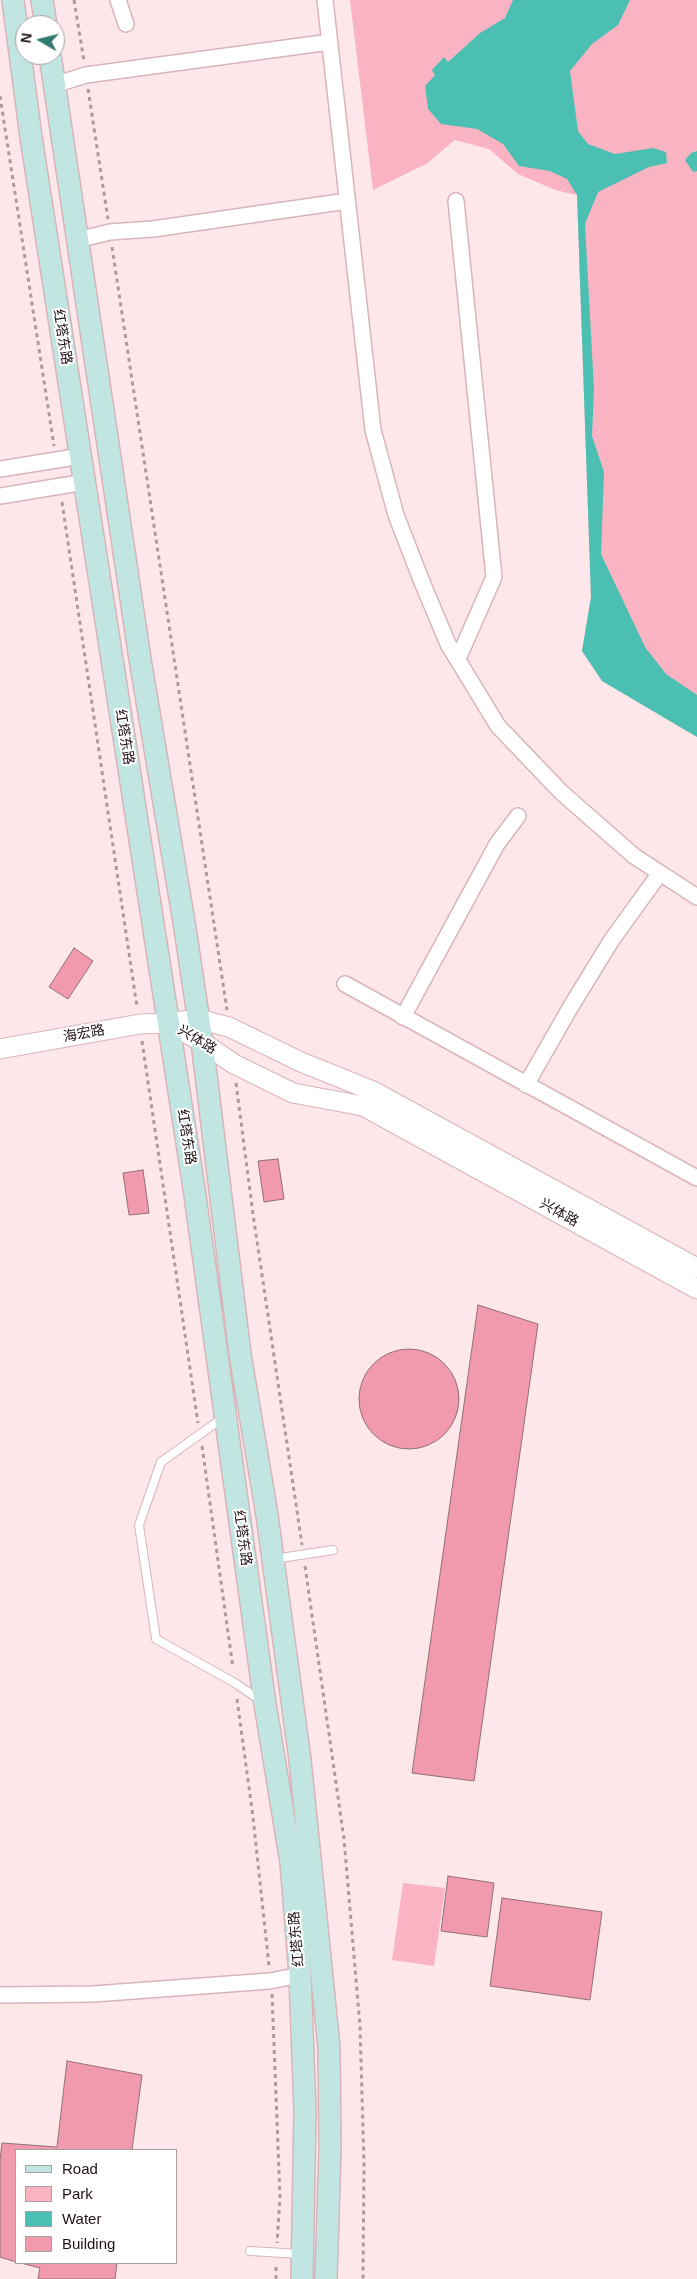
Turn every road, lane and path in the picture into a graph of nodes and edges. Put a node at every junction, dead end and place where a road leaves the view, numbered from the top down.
1 (13, 0) edge
2 (42, 0) edge
3 (74, 0) edge
4 (118, 0) edge
5 (325, 0) edge
6 (44, 15) edge
7 (126, 24) dead end
8 (330, 42) junction
9 (51, 65) edge
10 (86, 75) junction
11 (54, 85) junction
12 (0, 96) edge
13 (347, 201) junction
14 (456, 201) dead end
15 (110, 232) junction
16 (77, 240) junction
17 (80, 456) junction
18 (56, 460) junction
19 (0, 469) edge
20 (85, 482) junction
21 (60, 486) junction
22 (0, 496) edge
23 (458, 659) junction
24 (518, 816) dead end
25 (660, 873) junction
26 (697, 897) edge
27 (344, 984) dead end
28 (403, 1016) junction
29 (198, 1019) junction
30 (168, 1023) junction
31 (140, 1024) junction
32 (229, 1027) junction
33 (202, 1042) junction
34 (0, 1049) edge
35 (234, 1064) junction
36 (526, 1085) junction
37 (697, 1178) edge
38 (697, 1268) edge
39 (697, 1289) edge
40 (226, 1416) junction
41 (200, 1432) junction
42 (333, 1550) dead end
43 (303, 1554) junction
44 (273, 1559) junction
45 (235, 1683) junction
46 (265, 1704) junction
47 (300, 1975) junction
48 (270, 1980) junction
49 (0, 1995) edge
50 (250, 2251) dead end
51 (277, 2253) junction
52 (304, 2254) junction
53 (276, 2279) edge
54 (302, 2279) edge
55 (326, 2279) edge
56 (363, 2279) edge

1 - 17 main road, 红塔东路
2 - 6 main road
3 - 10 path
4 - 7 street
5 - 8 street
8 - 10 street
8 - 13 street
9 - 11 main road, 红塔东路
10 - 11 street
10 - 15 path
11 - 16 main road, 红塔东路
12 - 18 path
13 - 15 street
13 - 23 street
14 - 23 street
15 - 16 street
15 - 32 path
16 - 29 main road, 红塔东路
17 - 18 street
17 - 20 main road, 红塔东路
18 - 19 street
20 - 21 street
20 - 30 main road, 红塔东路
21 - 22 street
21 - 31 path
23 - 25 street
24 - 28 street
25 - 26 street
25 - 36 street
27 - 28 street
28 - 36 street
29 - 30 street, 兴体路
29 - 32 street, 兴体路
29 - 33 main road, 红塔东路
30 - 31 street, 海宏路
30 - 33 street, 兴体路
30 - 40 main road, 红塔东路
31 - 34 street, 海宏路
31 - 41 path
32 - 38 street, 兴体路
33 - 35 street, 兴体路
33 - 44 main road, 红塔东路
35 - 39 street, 兴体路
35 - 43 path
36 - 37 street
40 - 41 lane
40 - 46 main road, 红塔东路
41 - 45 path
41 - 45 lane
42 - 43 lane
43 - 44 lane
43 - 56 path
44 - 55 main road, 红塔东路
45 - 46 lane
45 - 48 path
46 - 47 main road, 红塔东路
47 - 48 street
47 - 52 main road, 红塔东路
48 - 49 street
48 - 51 path
50 - 51 lane
51 - 52 lane
51 - 53 path
52 - 54 main road, 红塔东路

